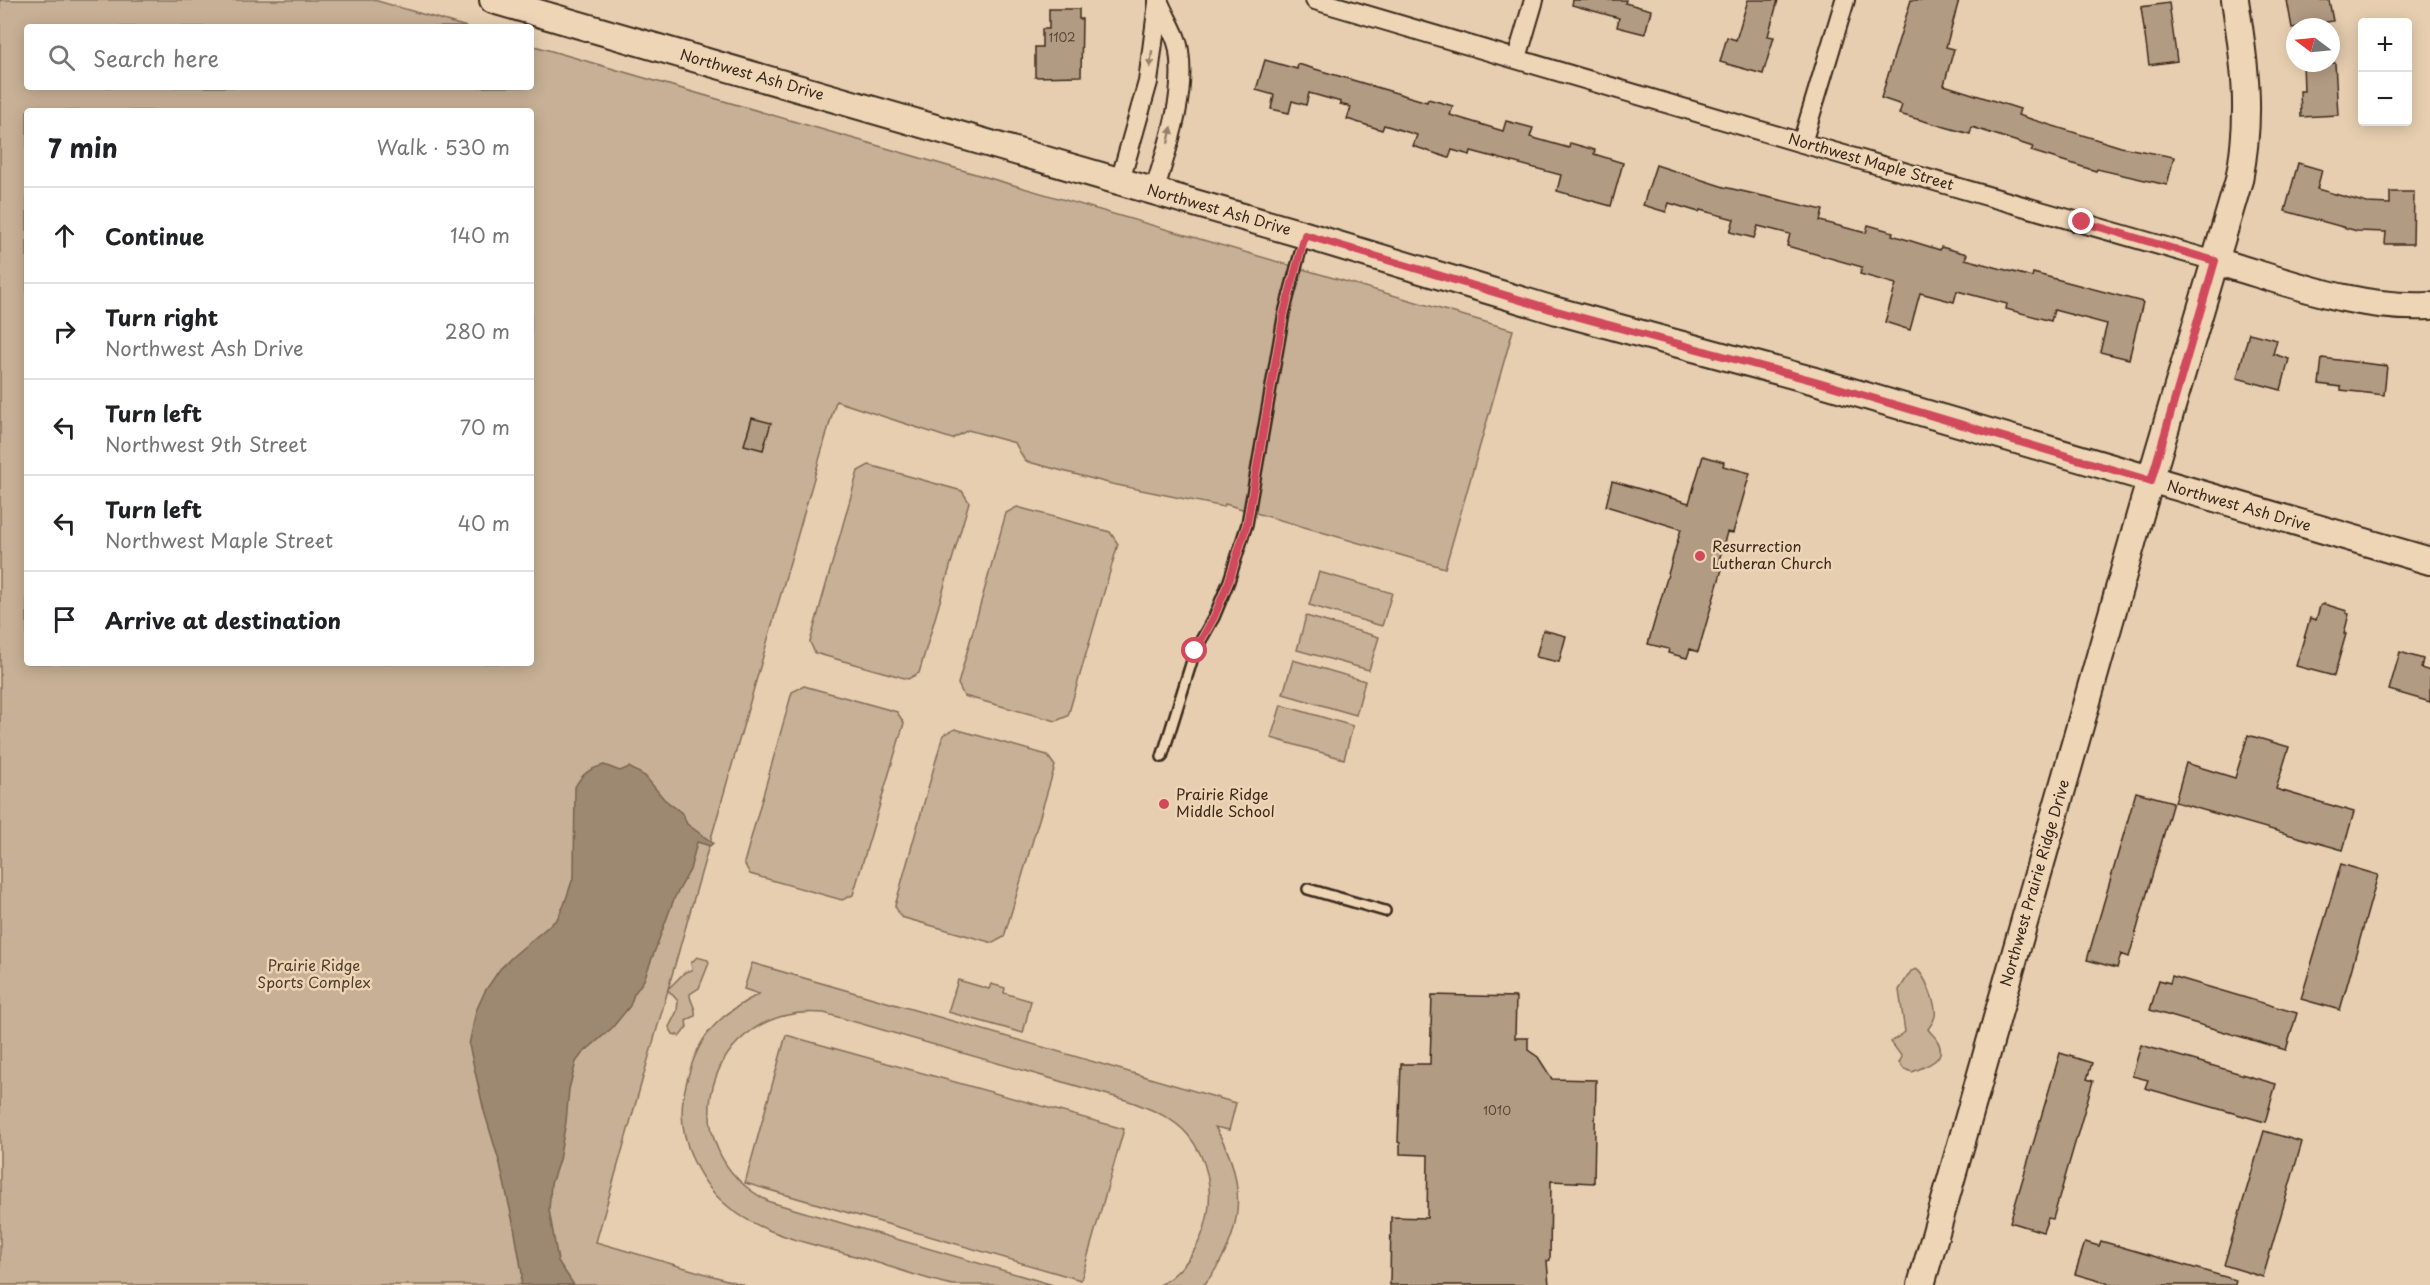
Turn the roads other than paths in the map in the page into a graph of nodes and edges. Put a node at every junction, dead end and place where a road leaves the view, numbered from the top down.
1 (493, 0) edge
2 (1159, 0) edge
3 (1316, 0) edge
4 (1534, 0) edge
5 (1845, 0) edge
6 (2235, 0) edge
7 (1517, 58) junction
8 (1803, 143) junction
9 (1120, 182) junction
10 (1154, 192) junction
11 (1305, 235) junction
12 (2215, 261) junction
13 (2430, 306) edge
14 (2151, 481) junction
15 (2430, 561) edge
16 (1162, 757) dead end
17 (1308, 889) dead end
18 (1385, 911) dead end
19 (1920, 1285) edge

1 - 9 street, Northwest Ash Drive
2 -> 9 street
10 -> 2 street
3 - 7 street, Northwest Maple Street
4 - 7 street
5 - 8 street
6 - 12 street, Northwest Prairie Ridge Drive
7 - 8 street, Northwest Maple Street
8 - 12 street, Northwest Maple Street
9 - 10 street, Northwest Ash Drive
10 - 11 street, Northwest Ash Drive
11 - 14 street, Northwest Ash Drive
11 - 16 lane
12 - 13 street, Northwest Maple Street
12 - 14 street, Northwest Prairie Ridge Drive
14 - 15 street, Northwest Ash Drive
14 - 19 street, Northwest Prairie Ridge Drive
17 - 18 lane

